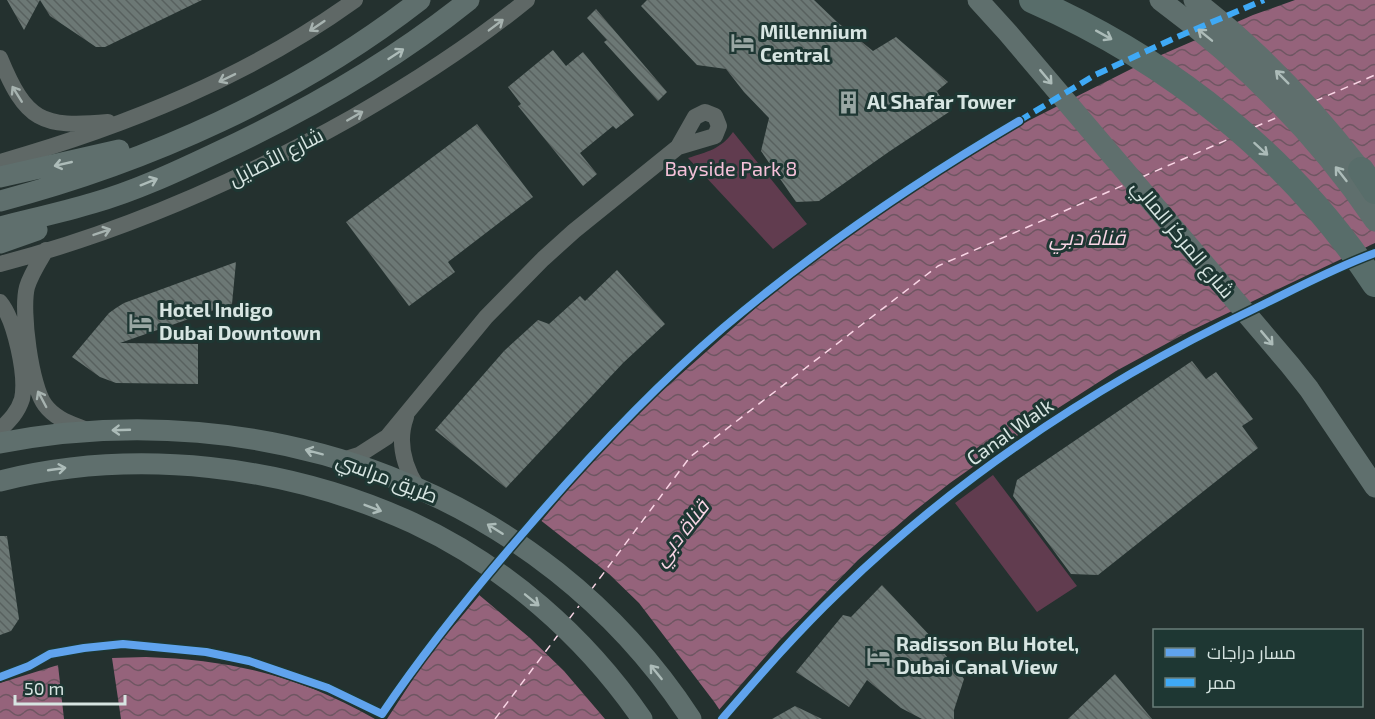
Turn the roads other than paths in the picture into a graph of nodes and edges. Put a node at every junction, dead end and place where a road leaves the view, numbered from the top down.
1 (355, 0) edge
2 (420, 0) edge
3 (470, 0) edge
4 (527, 0) edge
5 (978, 0) edge
6 (1032, 0) edge
7 (1160, 0) edge
8 (1194, 0) edge
9 (0, 58) edge
10 (127, 120) junction
11 (182, 138) junction
12 (678, 147) dead end
13 (0, 162) edge
14 (0, 177) edge
15 (1368, 177) edge
16 (1375, 191) edge
17 (0, 201) edge
18 (94, 203) junction
19 (1375, 221) edge
20 (0, 226) edge
21 (0, 243) edge
22 (46, 250) junction
23 (0, 264) edge
24 (1375, 284) edge
25 (0, 302) edge
26 (408, 412) junction
27 (0, 429) edge
28 (89, 431) junction
29 (0, 443) edge
30 (343, 460) junction
31 (0, 481) edge
32 (1375, 487) edge
33 (423, 490) junction
34 (642, 719) edge
35 (691, 719) edge

1 -> 10 street
2 - 11 main road
18 -> 3 main road, شارع الأصايل
22 -> 4 street, شارع الأصايل
5 -> 32 main road, شارع المركز المالي
6 -> 24 highway
19 -> 7 main road
15 -> 8 main road
10 -> 9 street
10 - 13 street
11 -> 14 main road
11 - 17 main road
12 - 26 street
15 - 16 highway
18 - 20 main road, شارع الأصايل
18 - 21 main road
22 - 23 street, شارع الأصايل
28 -> 22 street
25 - 27 street
26 - 30 street
26 - 33 street
28 - 29 main road, طريق مراسي
30 -> 28 main road, طريق مراسي
30 - 33 main road, طريق مراسي
31 -> 34 main road, طريق مراسي
35 -> 33 main road, طريق مراسي

